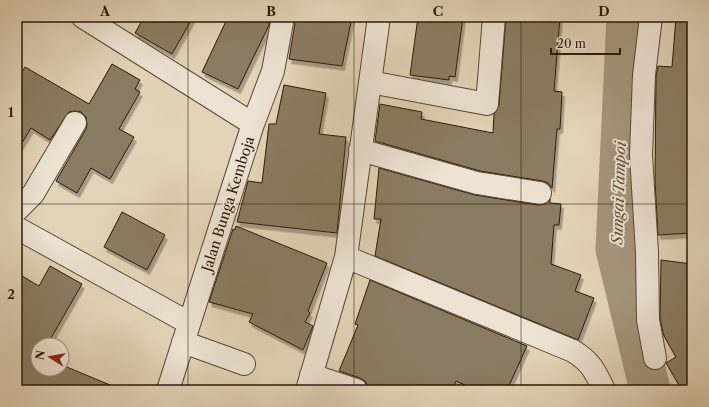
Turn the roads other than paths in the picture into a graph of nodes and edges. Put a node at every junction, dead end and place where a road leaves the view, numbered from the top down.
1 (83, 17) edge
2 (283, 17) edge
3 (379, 17) edge
4 (494, 17) edge
5 (651, 17) edge
6 (370, 82) junction
7 (75, 123) dead end
8 (253, 124) junction
9 (360, 150) junction
10 (540, 193) dead end
11 (17, 214) edge
12 (346, 257) junction
13 (186, 332) junction
14 (654, 358) dead end
15 (244, 364) dead end
16 (309, 382) edge
17 (168, 390) edge
18 (356, 390) edge
19 (604, 390) edge

1 - 8 street
2 - 8 street, Jalan Bunga Kemboja
3 - 6 street
4 - 6 street
5 - 14 street
6 - 9 street
7 - 11 street
8 - 13 street, Jalan Bunga Kemboja
9 - 10 street
9 - 12 street
11 - 13 street
12 - 16 street
12 - 19 street
13 - 15 street
13 - 17 street, Jalan Bunga Kemboja
16 - 18 street

